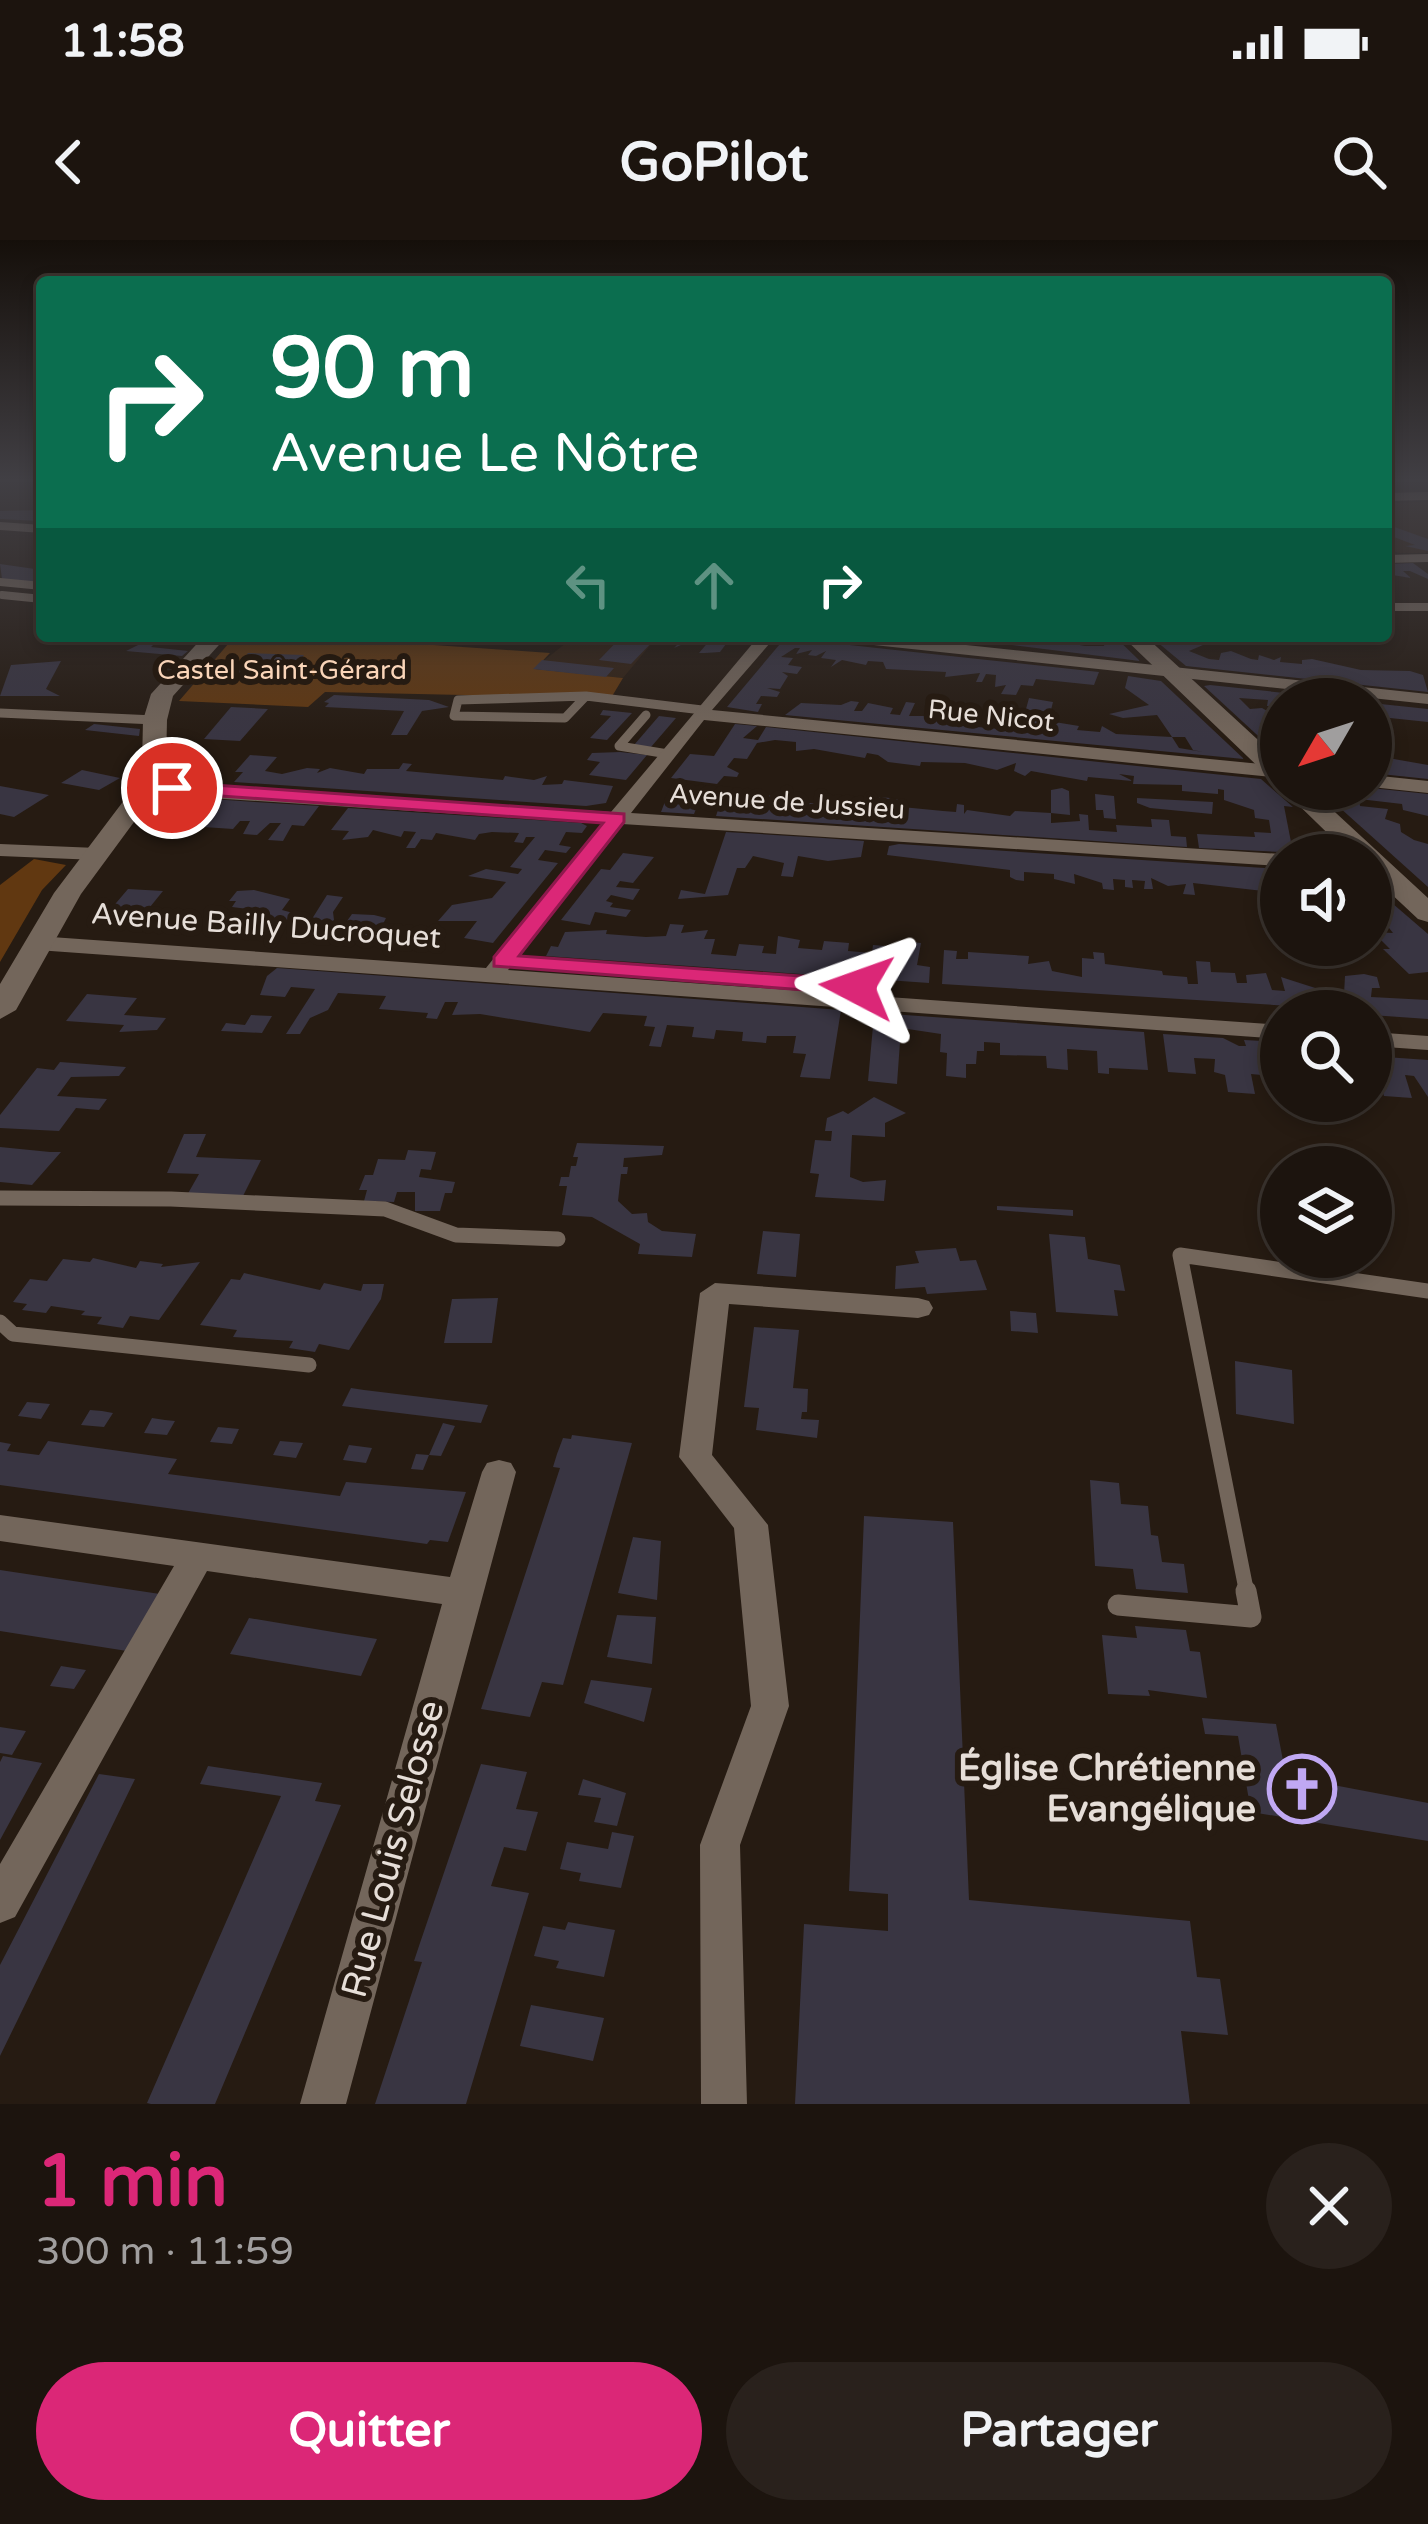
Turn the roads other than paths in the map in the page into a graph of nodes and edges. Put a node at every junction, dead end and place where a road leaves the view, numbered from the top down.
1 (0, 582) edge
2 (36, 585) edge
3 (2, 595) edge
4 (36, 598) edge
5 (1428, 607) edge
6 (1392, 608) edge
7 (210, 642) edge
8 (763, 642) edge
9 (890, 642) edge
10 (1139, 642) edge
11 (1172, 673) junction
12 (586, 696) junction
13 (1428, 699) edge
14 (700, 712) junction
15 (0, 713) edge
16 (646, 715) dead end
17 (155, 720) junction
18 (668, 754) junction
19 (1260, 755) edge
20 (1260, 774) edge
21 (1392, 783) edge
22 (1428, 787) edge
23 (146, 788) junction
24 (1318, 810) edge
25 (617, 818) junction
26 (1343, 834) edge
27 (0, 850) edge
28 (97, 854) junction
29 (1260, 859) edge
30 (1392, 879) edge
31 (1424, 906) edge
32 (41, 937) junction
33 (497, 968) junction
34 (0, 1010) edge
35 (1260, 1016) edge
36 (1392, 1025) edge
37 (1428, 1028) edge
38 (1260, 1030) edge
39 (1392, 1040) edge
40 (1428, 1043) edge
41 (0, 1198) edge
42 (558, 1239) dead end
43 (1428, 1291) edge
44 (918, 1308) dead end
45 (0, 1322) edge
46 (309, 1365) dead end
47 (499, 1472) dead end
48 (0, 1528) edge
49 (196, 1559) junction
50 (463, 1593) junction
51 (1118, 1605) dead end
52 (0, 1903) edge
53 (322, 2104) edge
54 (724, 2104) edge

1 - 2 lane
3 - 4 lane
5 - 6 lane
7 - 17 street
8 - 14 street
9 - 11 street
10 - 11 street
11 - 13 street
11 - 19 street
12 - 12 lane
12 - 14 lane
14 - 18 street
14 - 20 street, Rue Nicot
15 - 17 lane
16 - 18 lane
17 - 23 street
18 - 25 street
21 - 22 street
23 - 25 street, Avenue de Jussieu
23 - 28 street
24 - 26 street
25 - 29 street, Avenue de Jussieu
25 - 33 street
27 - 28 street
28 - 32 street
30 - 31 street
32 - 33 street, Avenue Bailly Ducroquet
32 - 34 street
33 - 35 street, Avenue Bailly Ducroquet
33 - 38 street, Avenue Bailly Ducroquet
36 - 37 street
39 - 40 street
41 - 42 lane
43 - 51 lane
44 - 54 street
45 - 46 lane
47 - 50 street, Rue Louis Selosse
48 - 49 street
49 - 50 street
49 - 52 street
50 - 53 street, Rue Louis Selosse

